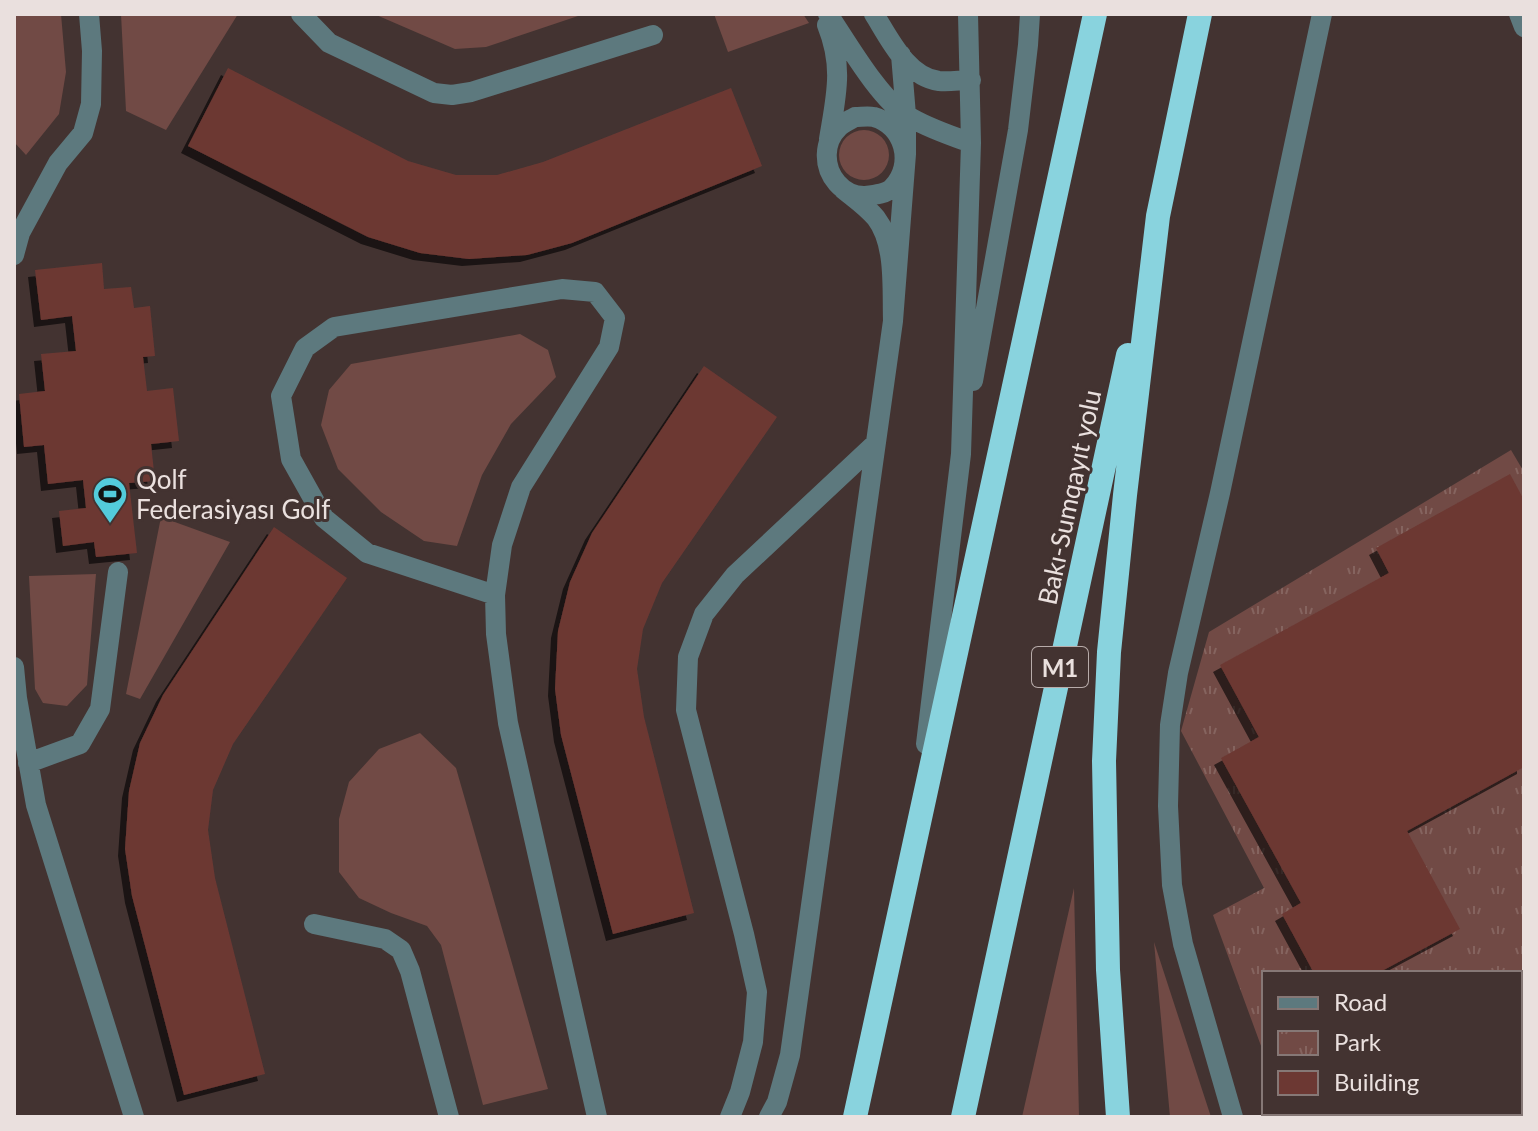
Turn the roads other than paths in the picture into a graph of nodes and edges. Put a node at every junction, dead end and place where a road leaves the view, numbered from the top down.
1 (89, 14) edge
2 (301, 14) edge
3 (825, 14) edge
4 (874, 14) edge
5 (968, 14) edge
6 (1030, 14) edge
7 (1095, 14) edge
8 (1200, 14) edge
9 (1322, 14) edge
10 (1519, 14) edge
11 (1524, 27) edge
12 (653, 35) dead end
13 (901, 55) junction
14 (971, 80) junction
15 (906, 115) junction
16 (829, 141) junction
17 (971, 143) junction
18 (906, 154) junction
19 (843, 189) junction
20 (1158, 216) junction
21 (14, 255) edge
22 (893, 321) junction
23 (876, 443) junction
24 (961, 454) junction
25 (118, 572) dead end
26 (495, 595) junction
27 (14, 667) edge
28 (28, 763) junction
29 (914, 844) junction
30 (314, 924) dead end
31 (854, 1115) edge
32 (134, 1117) edge
33 (449, 1117) edge
34 (597, 1117) edge
35 (730, 1117) edge
36 (769, 1117) edge
37 (963, 1117) edge
38 (1118, 1117) edge
39 (1233, 1117) edge

1 - 21 street
2 - 12 street
3 - 15 street
3 - 16 street
4 - 13 street
5 - 14 street
6 - 24 street
7 - 29 highway
8 - 20 highway
9 - 39 street
10 - 11 street
13 - 14 street
13 - 15 street
14 - 17 street
15 - 17 street
15 - 18 street
16 - 18 street
16 - 19 street
17 - 24 street
18 - 19 street
18 - 22 street
19 - 22 street
20 - 37 highway, Bakı-Sumqayıt yolu / M1
20 - 38 highway
22 - 23 street
23 - 35 street
23 - 36 street
24 - 29 street
25 - 28 street
26 - 26 street
26 - 34 street
27 - 28 street
28 - 32 street
29 - 31 highway
30 - 33 street

